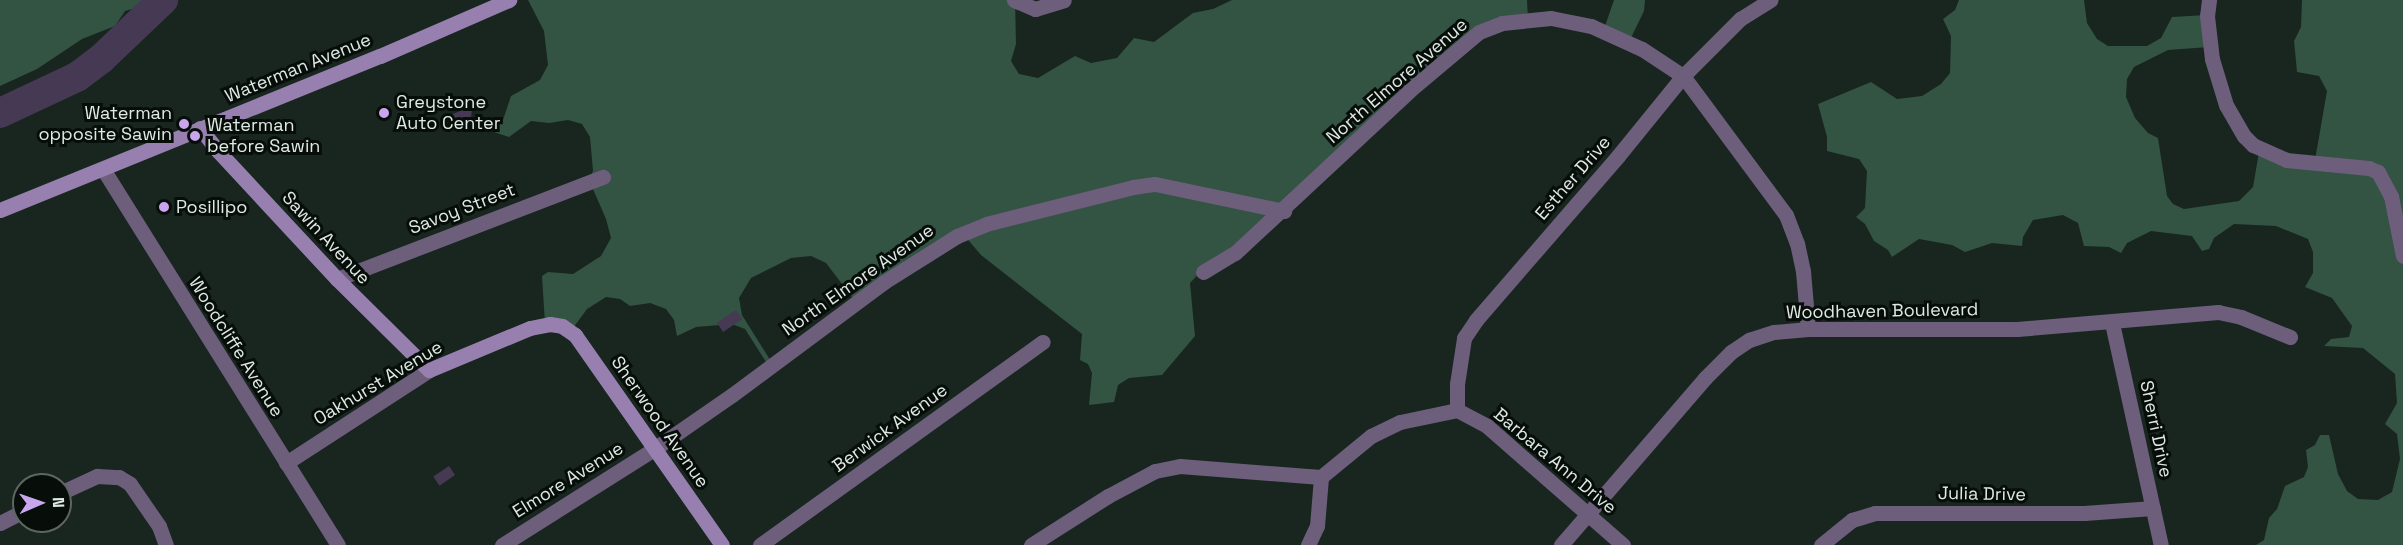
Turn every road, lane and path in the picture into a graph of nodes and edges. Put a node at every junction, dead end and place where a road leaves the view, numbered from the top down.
1 (509, 0) edge
2 (1014, 0) edge
3 (1064, 0) edge
4 (1770, 0) edge
5 (2209, 0) edge
6 (1683, 76) junction
7 (200, 128) junction
8 (103, 169) junction
9 (603, 177) dead end
10 (0, 210) edge
11 (1284, 211) junction
12 (2403, 256) edge
13 (1203, 273) dead end
14 (337, 279) junction
15 (2112, 322) junction
16 (562, 326) joint
17 (1808, 329) junction
18 (2290, 337) dead end
19 (1043, 342) dead end
20 (429, 370) junction
21 (1457, 410) junction
22 (654, 449) junction
23 (286, 463) junction
24 (1321, 477) junction
25 (72, 488) edge
26 (2153, 508) junction
27 (1587, 514) junction
28 (166, 545) edge
29 (339, 545) edge
30 (502, 545) edge
31 (722, 545) edge
32 (760, 545) edge
33 (1031, 545) edge
34 (1308, 545) edge
35 (1561, 545) edge
36 (1623, 545) edge
37 (1821, 545) edge
38 (2161, 545) edge

1 - 7 street, Waterman Avenue
2 - 3 street
4 - 6 street, Esther Drive
5 - 12 street
6 - 11 street, North Elmore Avenue
6 - 17 street, North Elmore Avenue
6 - 21 street, Esther Drive
7 - 8 street, Waterman Avenue
7 - 14 street, Sawin Avenue
8 - 10 street, Waterman Avenue
8 - 23 street, Woodcliffe Avenue
9 - 14 street, Savoy Street
11 - 13 street, North Elmore Avenue
11 - 22 street, North Elmore Avenue
14 - 20 street, Sawin Avenue
15 - 17 street, Woodhaven Boulevard
15 - 18 street, Woodhaven Boulevard
15 - 26 street, Sherri Drive
16 - 20 street, Oakhurst Avenue
16 - 22 street, Sherwood Avenue
17 - 27 street, Woodhaven Boulevard
19 - 32 street, Berwick Avenue
20 - 23 street, Oakhurst Avenue
21 - 24 street
21 - 27 street, Barbara Ann Drive
22 - 30 street, Elmore Avenue
22 - 31 street, Sherwood Avenue
23 - 29 street, Woodcliffe Avenue
24 - 33 street
24 - 34 street
25 - 28 street
26 - 37 street, Julia Drive
26 - 38 street, Sherri Drive
27 - 35 street, Woodhaven Boulevard
27 - 36 street, Barbara Ann Drive

